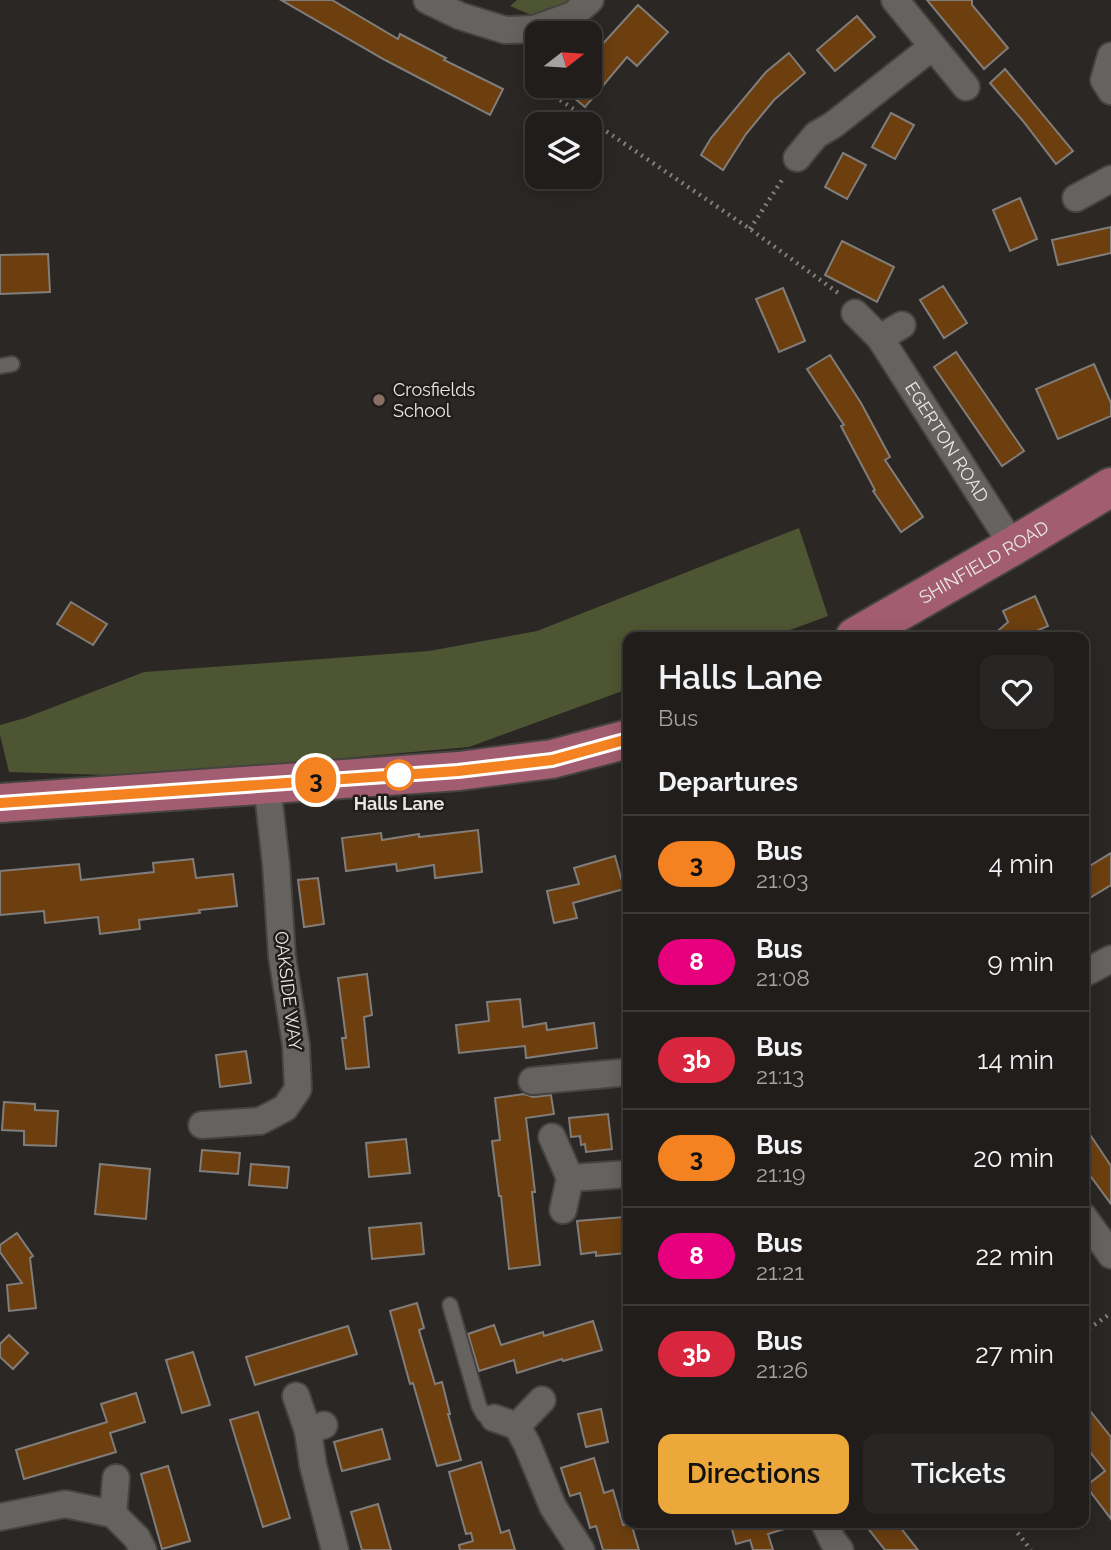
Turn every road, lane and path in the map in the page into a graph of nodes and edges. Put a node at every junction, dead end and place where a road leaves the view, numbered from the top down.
1 (427, 0) edge
2 (590, 0) edge
3 (895, 0) edge
4 (932, 47) junction
5 (1111, 56) edge
6 (966, 87) dead end
7 (1111, 91) edge
8 (557, 98) edge
9 (797, 158) joint
10 (1111, 179) edge
11 (1076, 198) dead end
12 (750, 229) junction
13 (855, 313) joint
14 (1111, 486) edge
15 (1013, 546) junction
16 (864, 632) edge
17 (623, 740) edge
18 (267, 784) junction
19 (0, 803) edge
20 (1111, 959) edge
21 (1089, 971) edge
22 (623, 1072) edge
23 (532, 1081) dead end
24 (202, 1125) dead end
25 (552, 1137) dead end
26 (623, 1174) edge
27 (570, 1178) junction
28 (563, 1210) dead end
29 (1089, 1224) edge
30 (1111, 1255) edge
31 (450, 1305) dead end
32 (1111, 1313) edge
33 (1089, 1329) edge
34 (296, 1396) dead end
35 (541, 1400) dead end
36 (505, 1422) junction
37 (116, 1478) dead end
38 (113, 1514) junction
39 (0, 1517) edge
40 (827, 1528) edge
41 (1014, 1528) edge
42 (143, 1550) edge
43 (334, 1550) edge
44 (581, 1550) edge
45 (840, 1550) edge
46 (1031, 1550) edge

1 - 2 street
3 - 4 street
4 - 6 street
4 - 9 street
5 - 7 street
8 - 12 path
9 - 12 path
10 - 11 street
12 - 13 path
13 - 15 street, EGERTON ROAD
14 - 15 main road, SHINFIELD ROAD
15 - 16 main road, SHINFIELD ROAD
17 - 18 main road
18 - 19 main road
18 - 24 street, OAKSIDE WAY
20 - 21 street
22 - 23 street
25 - 27 street
26 - 27 street
27 - 28 street
29 - 30 street
31 - 36 lane
32 - 33 path
34 - 43 street
35 - 36 street
36 - 44 street
37 - 38 street
38 - 39 street
38 - 42 street
40 - 45 street
41 - 46 path

